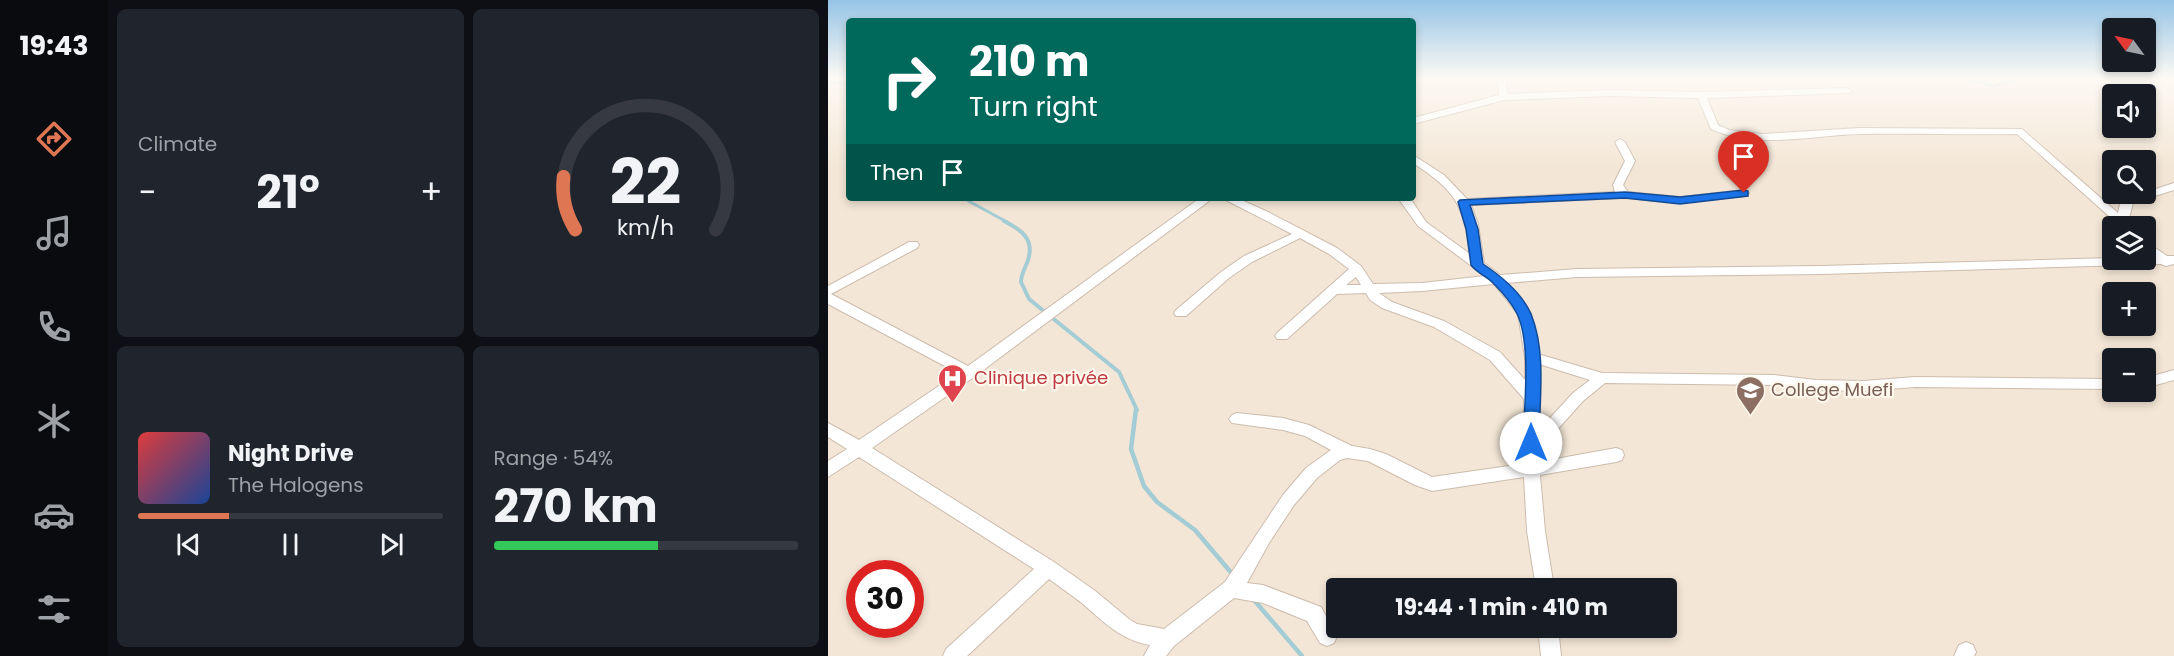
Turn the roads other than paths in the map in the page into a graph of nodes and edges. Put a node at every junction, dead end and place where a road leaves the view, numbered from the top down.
1 (1460, 109) edge
2 (1707, 109) edge
3 (1416, 120) edge
4 (1620, 142) dead end
5 (1416, 160) edge
6 (2174, 186) edge
7 (1744, 193) dead end
8 (1625, 195) junction
9 (1203, 201) edge
10 (1235, 201) edge
11 (1406, 201) edge
12 (1464, 202) junction
13 (2114, 216) edge
14 (2125, 216) edge
15 (1300, 234) junction
16 (912, 245) dead end
17 (2156, 253) edge
18 (2171, 263) edge
19 (1478, 265) junction
20 (1357, 269) junction
21 (1497, 279) junction
22 (1368, 288) junction
23 (1334, 290) junction
24 (828, 291) edge
25 (828, 298) edge
26 (1181, 313) dead end
27 (1282, 336) dead end
28 (1532, 357) junction
29 (969, 373) junction
30 (2174, 375) edge
31 (1602, 378) junction
32 (2156, 380) edge
33 (2102, 384) edge
34 (1531, 397) junction
35 (1237, 419) dead end
36 (828, 429) edge
37 (1531, 443) junction
38 (858, 448) junction
39 (1348, 452) junction
40 (1616, 455) dead end
41 (1531, 469) junction
42 (828, 470) edge
43 (1048, 568) junction
44 (1543, 578) edge
45 (1231, 589) junction
46 (1326, 634) edge
47 (1549, 638) edge
48 (1167, 639) junction
49 (953, 656) edge
50 (1154, 656) edge
51 (1551, 656) edge

1 - 3 street
2 - 13 street
4 - 8 street
5 - 12 street
6 - 14 street
7 - 8 street
8 - 12 street
9 - 29 street
10 - 15 street
11 - 19 street
12 - 19 street
15 - 20 street
15 - 26 street
16 - 24 street
17 - 18 street
18 - 21 street
19 - 21 street
20 - 22 street
20 - 23 street
21 - 22 street
21 - 28 street
22 - 23 street
22 - 34 street
23 - 27 street
25 - 29 street
28 - 31 street
28 - 34 street
29 - 38 street
30 - 32 street
31 - 33 street
31 - 37 street
34 - 37 street
35 - 39 street
36 - 38 street
37 - 41 street
38 - 42 street
38 - 43 street
39 - 41 street
39 - 45 street
40 - 41 street
41 - 44 street
43 - 48 street
43 - 49 street
45 - 46 street
45 - 48 street
47 - 51 street
48 - 50 street

